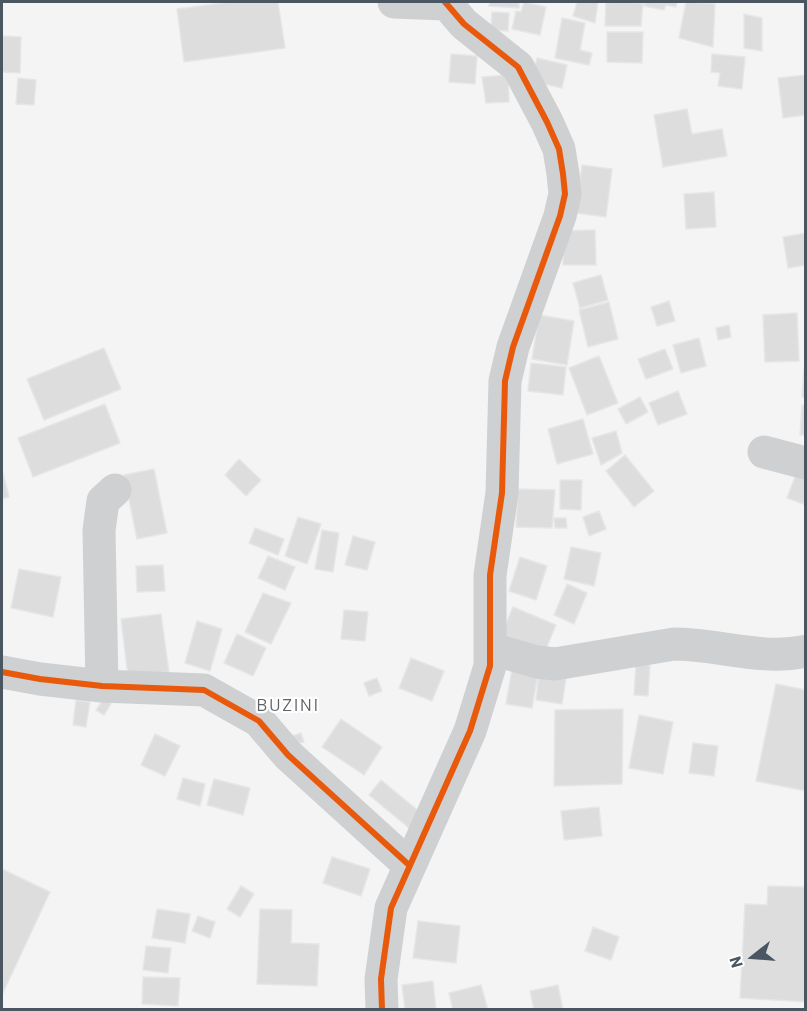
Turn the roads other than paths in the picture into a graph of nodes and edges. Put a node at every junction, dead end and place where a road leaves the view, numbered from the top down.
1 (394, 2) edge
2 (445, 2) edge
3 (764, 452) dead end
4 (806, 463) edge
5 (115, 490) dead end
6 (492, 649) junction
7 (806, 651) edge
8 (2, 672) edge
9 (102, 686) junction
10 (409, 865) junction
11 (382, 1010) edge

1 - 2 street
2 - 6 street
3 - 4 street
5 - 9 street
6 - 7 street
6 - 10 street
8 - 9 street
9 - 10 street
10 - 11 street

